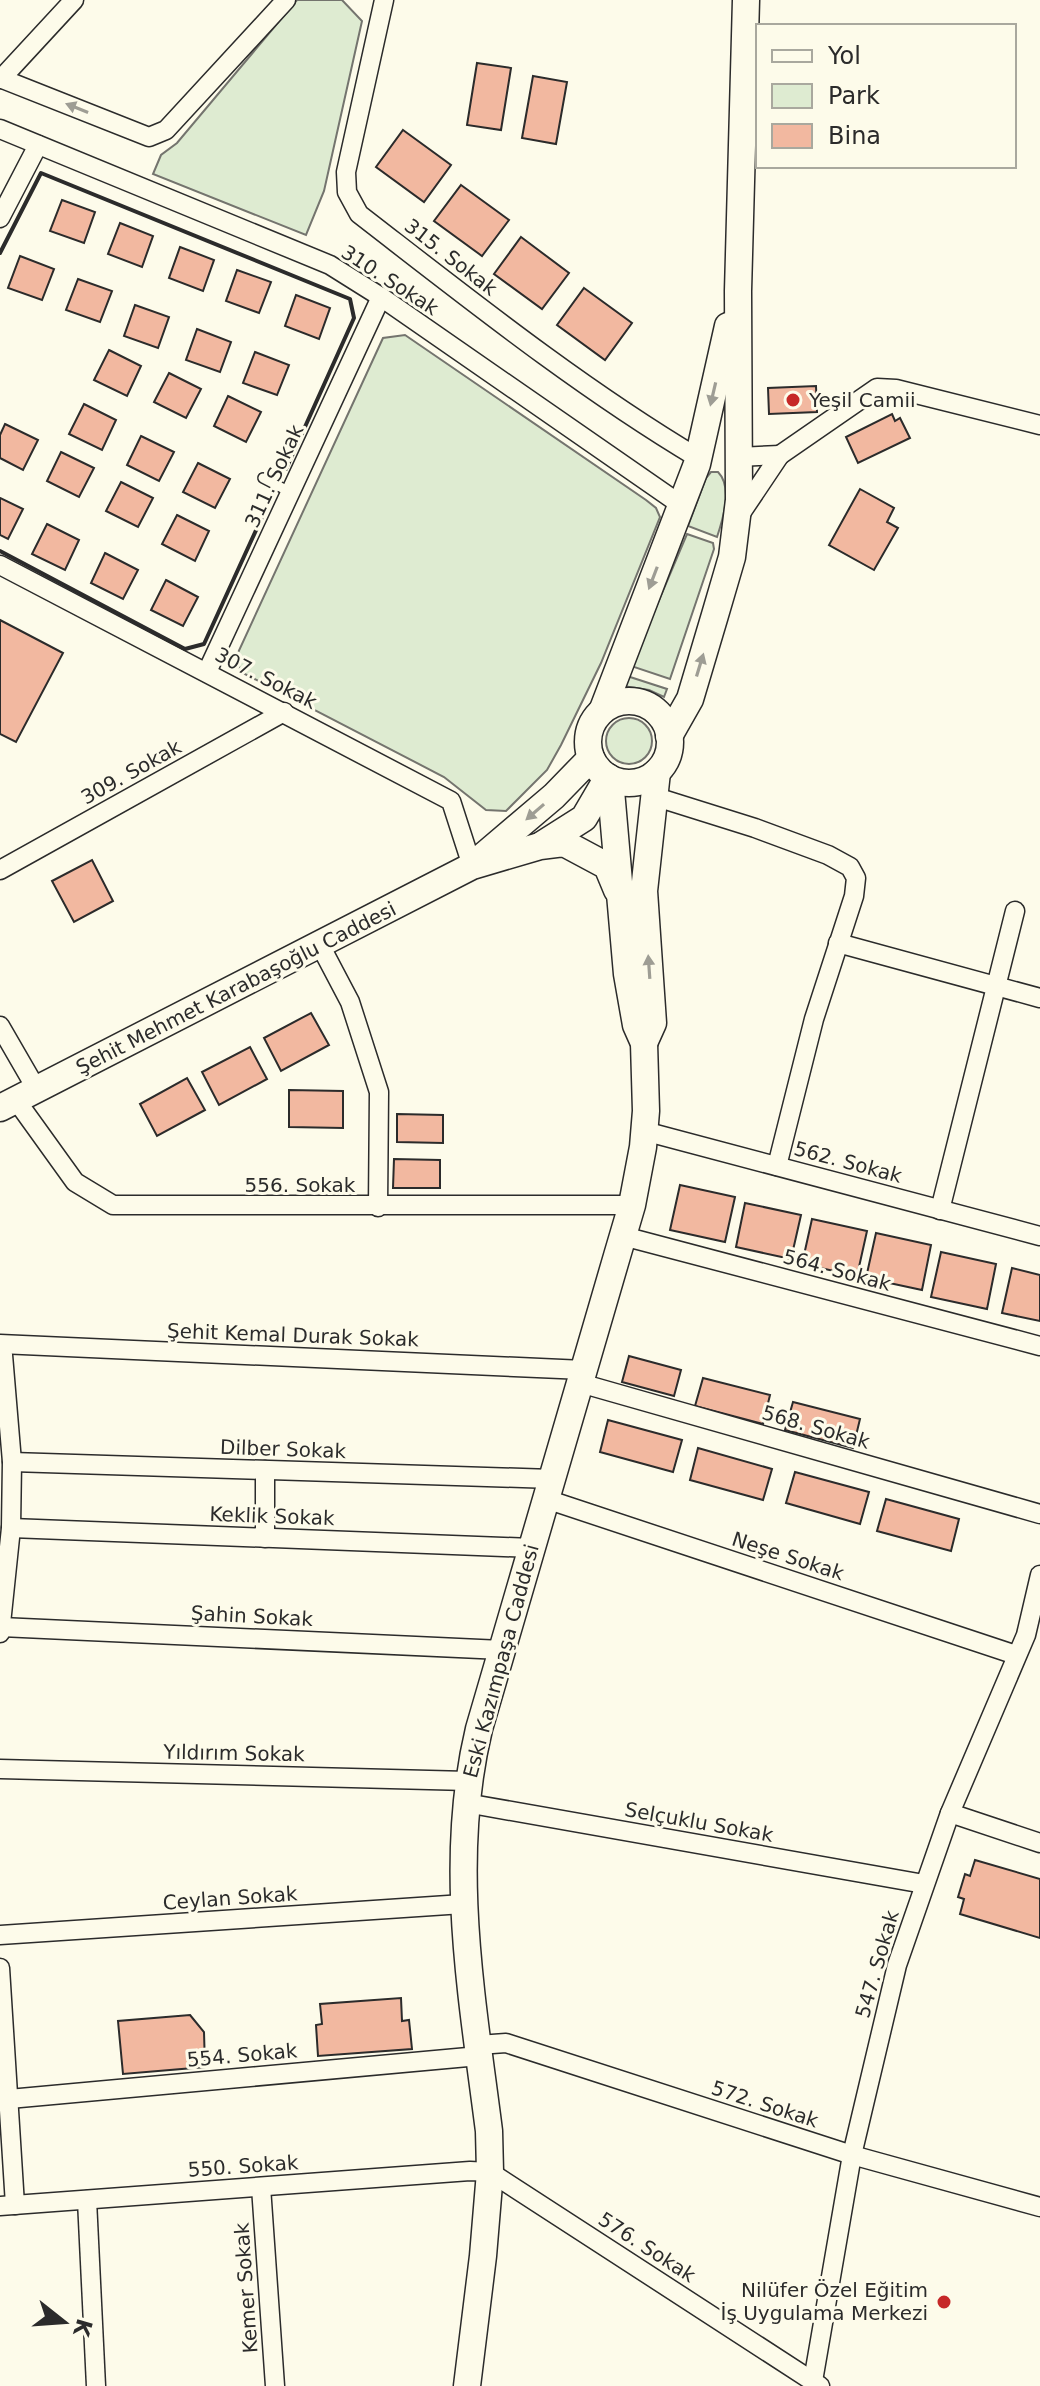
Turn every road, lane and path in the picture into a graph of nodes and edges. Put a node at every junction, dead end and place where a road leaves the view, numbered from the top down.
1 (74, 0) edge
2 (286, 0) edge
3 (384, 0) edge
4 (746, 0) edge
5 (1, 78) edge
6 (0, 129) edge
7 (38, 145) junction
8 (0, 218) edge
9 (738, 291) junction
10 (381, 297) junction
11 (1040, 425) edge
12 (780, 455) junction
13 (738, 457) junction
14 (698, 458) junction
15 (263, 478) dead end
16 (290, 492) junction
17 (681, 505) junction
18 (736, 521) junction
19 (0, 565) edge
20 (207, 672) junction
21 (603, 709) junction
22 (284, 712) junction
23 (669, 736) junction
24 (603, 771) junction
25 (653, 796) junction
26 (540, 846) junction
27 (472, 866) junction
28 (0, 870) edge
29 (621, 900) junction
30 (1015, 911) dead end
31 (838, 943) junction
32 (320, 945) junction
33 (998, 987) junction
34 (1040, 998) edge
35 (0, 1026) edge
36 (644, 1043) junction
37 (18, 1100) edge
38 (644, 1131) junction
39 (777, 1166) junction
40 (632, 1205) junction
41 (378, 1207) junction
42 (940, 1210) junction
43 (623, 1236) junction
44 (1040, 1236) edge
45 (1040, 1346) edge
46 (0, 1347) edge
47 (582, 1376) junction
48 (12, 1462) junction
49 (265, 1470) junction
50 (549, 1489) junction
51 (5, 1493) edge
52 (1040, 1514) edge
53 (11, 1528) junction
54 (265, 1538) junction
55 (532, 1548) junction
56 (1040, 1575) edge
57 (1, 1627) edge
58 (0, 1633) edge
59 (1033, 1637) edge
60 (502, 1650) junction
61 (1016, 1655) junction
62 (0, 1769) edge
63 (467, 1792) junction
64 (950, 1813) junction
65 (1040, 1843) edge
66 (924, 1884) junction
67 (463, 1904) junction
68 (0, 1935) edge
69 (0, 1968) edge
70 (479, 2051) junction
71 (9, 2099) junction
72 (852, 2155) junction
73 (490, 2172) junction
74 (261, 2187) junction
75 (87, 2200) junction
76 (7, 2206) edge
77 (1040, 2207) edge
78 (817, 2384) edge
79 (96, 2386) edge
80 (275, 2386) edge
81 (467, 2386) edge

1 - 5 street
2 -> 5 street
3 - 14 street, 315. Sokak
4 - 9 main road
6 - 7 street, 310. Sokak
7 - 8 street
7 - 10 street, 310. Sokak
9 - 13 main road, Eski Kazımpaşa Caddesi
9 -> 14 main road, Eski Kazımpaşa Caddesi
10 - 16 street, 311. Sokak
10 - 17 street, 310. Sokak
11 - 12 street
12 - 13 street
12 - 18 street
13 - 14 main road
13 - 18 main road, Eski Kazımpaşa Caddesi
14 - 17 main road, Eski Kazımpaşa Caddesi
15 - 16 lane
16 - 20 street, 311. Sokak
17 -> 21 main road, Eski Kazımpaşa Caddesi
23 -> 18 main road, Eski Kazımpaşa Caddesi
19 - 20 street, 307. Sokak
20 - 22 street, 307. Sokak
21 - 23 main road
21 - 24 main road, Eski Kazımpaşa Caddesi
22 - 27 street, 307. Sokak
22 - 28 street, 309. Sokak
23 - 25 main road, Eski Kazımpaşa Caddesi
24 - 25 main road
24 - 26 main road
24 -> 27 main road, Şehit Mehmet Karabaşoğlu Caddesi
24 - 29 main road, Eski Kazımpaşa Caddesi
25 - 31 street
36 -> 25 main road, Eski Kazımpaşa Caddesi
26 - 27 main road, Şehit Mehmet Karabaşoğlu Caddesi
26 - 29 main road
27 - 32 main road, Şehit Mehmet Karabaşoğlu Caddesi
29 - 36 main road, Eski Kazımpaşa Caddesi
30 - 33 street
31 - 33 street
31 - 39 street
32 - 37 main road, Şehit Mehmet Karabaşoğlu Caddesi
32 - 41 street
33 - 34 street
33 - 42 street
35 - 37 street, 556. Sokak
36 - 38 main road, Eski Kazımpaşa Caddesi
37 - 41 street, 556. Sokak
38 - 39 street, 562. Sokak
38 - 40 main road, Eski Kazımpaşa Caddesi
39 - 42 street, 562. Sokak
40 - 41 street, 556. Sokak
40 - 43 main road, Eski Kazımpaşa Caddesi
42 - 44 street, 562. Sokak
43 - 45 street, 564. Sokak
43 - 47 main road, Eski Kazımpaşa Caddesi
46 - 47 street, Şehit Kemal Durak Sokak
46 - 48 street
47 - 50 main road, Eski Kazımpaşa Caddesi
47 - 52 street, 568. Sokak
48 - 49 street, Dilber Sokak
48 - 51 street
49 - 50 street, Dilber Sokak
49 - 54 street
50 - 55 main road, Eski Kazımpaşa Caddesi
50 - 61 street, Neşe Sokak
51 - 53 street
53 - 54 street, Keklik Sokak
53 - 57 street
54 - 55 street, Keklik Sokak
55 - 60 main road, Eski Kazımpaşa Caddesi
56 - 59 street, 547. Sokak
57 - 58 street
57 - 60 street, Şahin Sokak
59 - 61 street, 547. Sokak
60 - 63 main road, Eski Kazımpaşa Caddesi
61 - 64 street, 547. Sokak
62 - 63 street, Yıldırım Sokak
63 - 66 street, Selçuklu Sokak
63 - 67 main road, Eski Kazımpaşa Caddesi
64 - 65 street
64 - 66 street, 547. Sokak
66 - 72 street, 547. Sokak
67 - 68 street, Ceylan Sokak
67 - 70 main road, Eski Kazımpaşa Caddesi
69 - 71 street
70 - 71 street, 554. Sokak
70 - 72 street, 572. Sokak
70 - 73 main road, Eski Kazımpaşa Caddesi
71 - 76 street
72 - 77 street, 572. Sokak
72 - 78 street, 547. Sokak
73 - 74 street, 550. Sokak
73 - 78 street, 576. Sokak
73 - 81 main road, Eski Kazımpaşa Caddesi
74 - 75 street, 550. Sokak
74 - 80 street, Kemer Sokak
75 - 76 street, 550. Sokak
75 - 79 street

